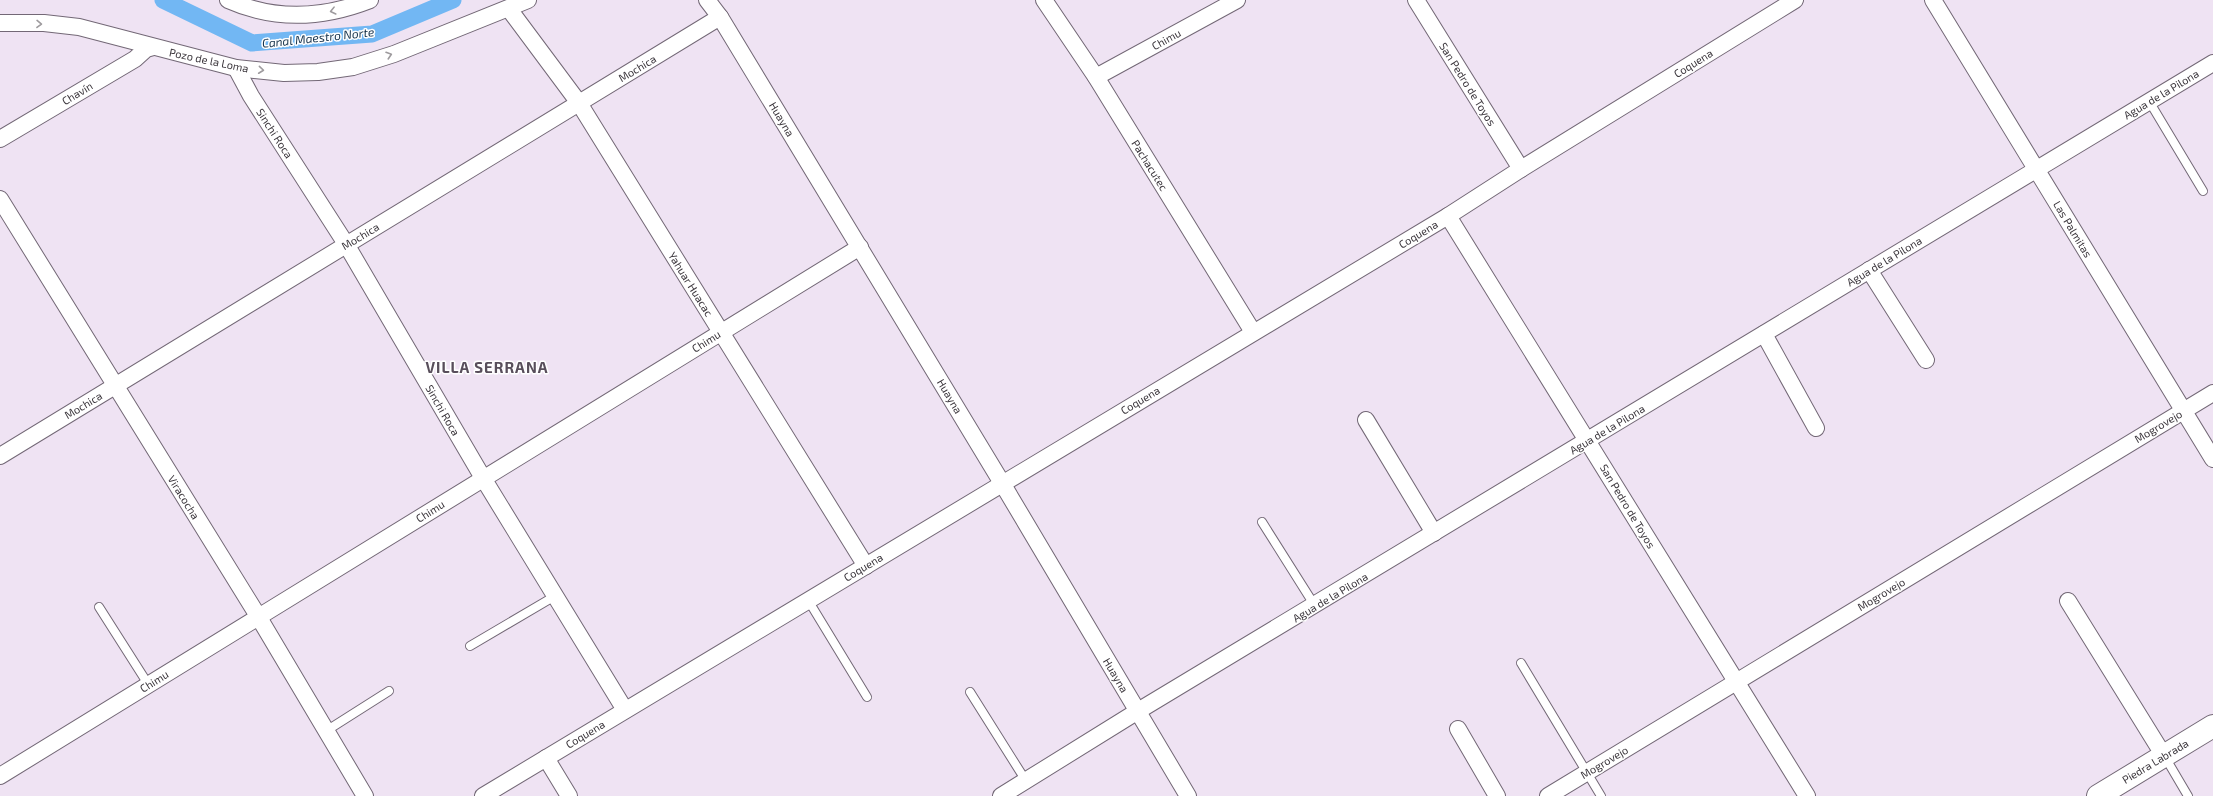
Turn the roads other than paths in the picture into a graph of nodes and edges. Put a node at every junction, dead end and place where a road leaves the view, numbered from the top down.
1 (228, 0) edge
2 (370, 0) edge
3 (528, 0) edge
4 (707, 0) edge
5 (1044, 0) edge
6 (1237, 0) edge
7 (1416, 0) edge
8 (1795, 0) edge
9 (1933, 0) edge
10 (509, 9) junction
11 (720, 17) junction
12 (0, 23) edge
13 (153, 47) junction
14 (2213, 63) edge
15 (236, 68) junction
16 (1096, 77) junction
17 (2149, 101) junction
18 (579, 103) junction
19 (0, 139) edge
20 (1521, 169) junction
21 (2036, 169) junction
22 (2203, 191) dead end
23 (0, 199) edge
24 (1448, 216) junction
25 (346, 244) junction
26 (860, 246) junction
27 (1869, 270) junction
28 (721, 332) junction
29 (1253, 332) junction
30 (1764, 334) junction
31 (1926, 360) dead end
32 (116, 385) junction
33 (2213, 392) edge
34 (2184, 410) junction
35 (1366, 420) dead end
36 (1816, 428) dead end
37 (1588, 440) junction
38 (0, 456) edge
39 (2213, 459) edge
40 (483, 478) junction
41 (1002, 482) junction
42 (1262, 522) dead end
43 (1434, 533) junction
44 (866, 566) junction
45 (555, 596) junction
46 (808, 600) junction
47 (2068, 601) dead end
48 (1314, 606) junction
49 (99, 607) dead end
50 (258, 616) junction
51 (470, 646) dead end
52 (1521, 663) dead end
53 (1735, 682) junction
54 (148, 684) junction
55 (389, 691) dead end
56 (970, 692) dead end
57 (867, 697) dead end
58 (625, 710) junction
59 (1138, 711) junction
60 (2213, 726) edge
61 (1458, 729) dead end
62 (326, 731) junction
63 (2164, 756) junction
64 (546, 758) junction
65 (1586, 773) junction
66 (0, 776) edge
67 (1026, 781) junction
68 (365, 796) edge
69 (483, 796) edge
70 (569, 796) edge
71 (1001, 796) edge
72 (1188, 796) edge
73 (1497, 796) edge
74 (1548, 796) edge
75 (1601, 796) edge
76 (1807, 796) edge
77 (2098, 796) edge
78 (2188, 796) edge

2 -> 1 street
3 - 10 street, Pozo de la Loma
4 - 11 street, Huayna
5 - 16 street, Pachacutec
6 - 16 street, Chimu
7 - 20 street, San Pedro de Toyos
8 - 20 street, Coquena
9 - 21 street, Las Palmitas
15 -> 10 street, Pozo de la Loma
10 - 18 street, Yahuar Huacac
11 - 18 street, Mochica
11 - 26 street, Huayna
12 -> 13 street, Pozo de la Loma
13 - 15 street, Pozo de la Loma
13 - 19 street, Chavín
14 - 17 street, Agua de la Pilona
15 - 25 street, Sinchi Roca
16 - 29 street, Pachacutec
17 - 21 street, Agua de la Pilona
17 - 22 lane
18 - 25 street, Mochica
18 - 28 street, Yahuar Huacac
20 - 24 street, Coquena
21 - 27 street, Agua de la Pilona
21 - 34 street, Las Palmitas
23 - 32 street, Viracocha
24 - 29 street, Coquena
24 - 37 street, San Pedro de Toyos
25 - 32 street, Mochica
25 - 40 street, Sinchi Roca
26 - 28 street, Chimu
26 - 41 street, Huayna
27 - 30 street, Agua de la Pilona
27 - 31 street
28 - 40 street, Chimu
28 - 44 street, Yahuar Huacac
29 - 41 street, Coquena
30 - 36 street
30 - 37 street, Agua de la Pilona
32 - 38 street, Mochica
32 - 50 street, Viracocha
33 - 34 street, Mogrovejo
34 - 39 street, Las Palmitas
34 - 53 street, Mogrovejo
35 - 43 street
37 - 43 street, Agua de la Pilona
37 - 53 street, San Pedro de Toyos
40 - 45 street, Sinchi Roca
40 - 50 street, Chimu
41 - 44 street, Coquena
41 - 59 street, Huayna
42 - 48 lane
43 - 48 street, Agua de la Pilona
44 - 46 street, Coquena
45 - 51 lane
45 - 58 street, Sinchi Roca
46 - 57 lane
46 - 58 street, Coquena
47 - 63 street
48 - 59 street, Agua de la Pilona
49 - 54 lane
50 - 54 street, Chimu
50 - 62 street, Viracocha
52 - 65 lane
53 - 65 street, Mogrovejo
53 - 76 street, San Pedro de Toyos
54 - 66 street, Chimu
55 - 62 lane
56 - 67 lane
58 - 64 street, Coquena
59 - 67 street, Agua de la Pilona
59 - 72 street, Huayna
60 - 63 main road, Piedra Labrada
61 - 73 street
62 - 68 street, Viracocha
63 - 77 main road, Piedra Labrada
63 - 78 lane
64 - 69 street, Coquena
64 - 70 street
65 - 74 street, Mogrovejo
65 - 75 lane
67 - 71 street, Agua de la Pilona

